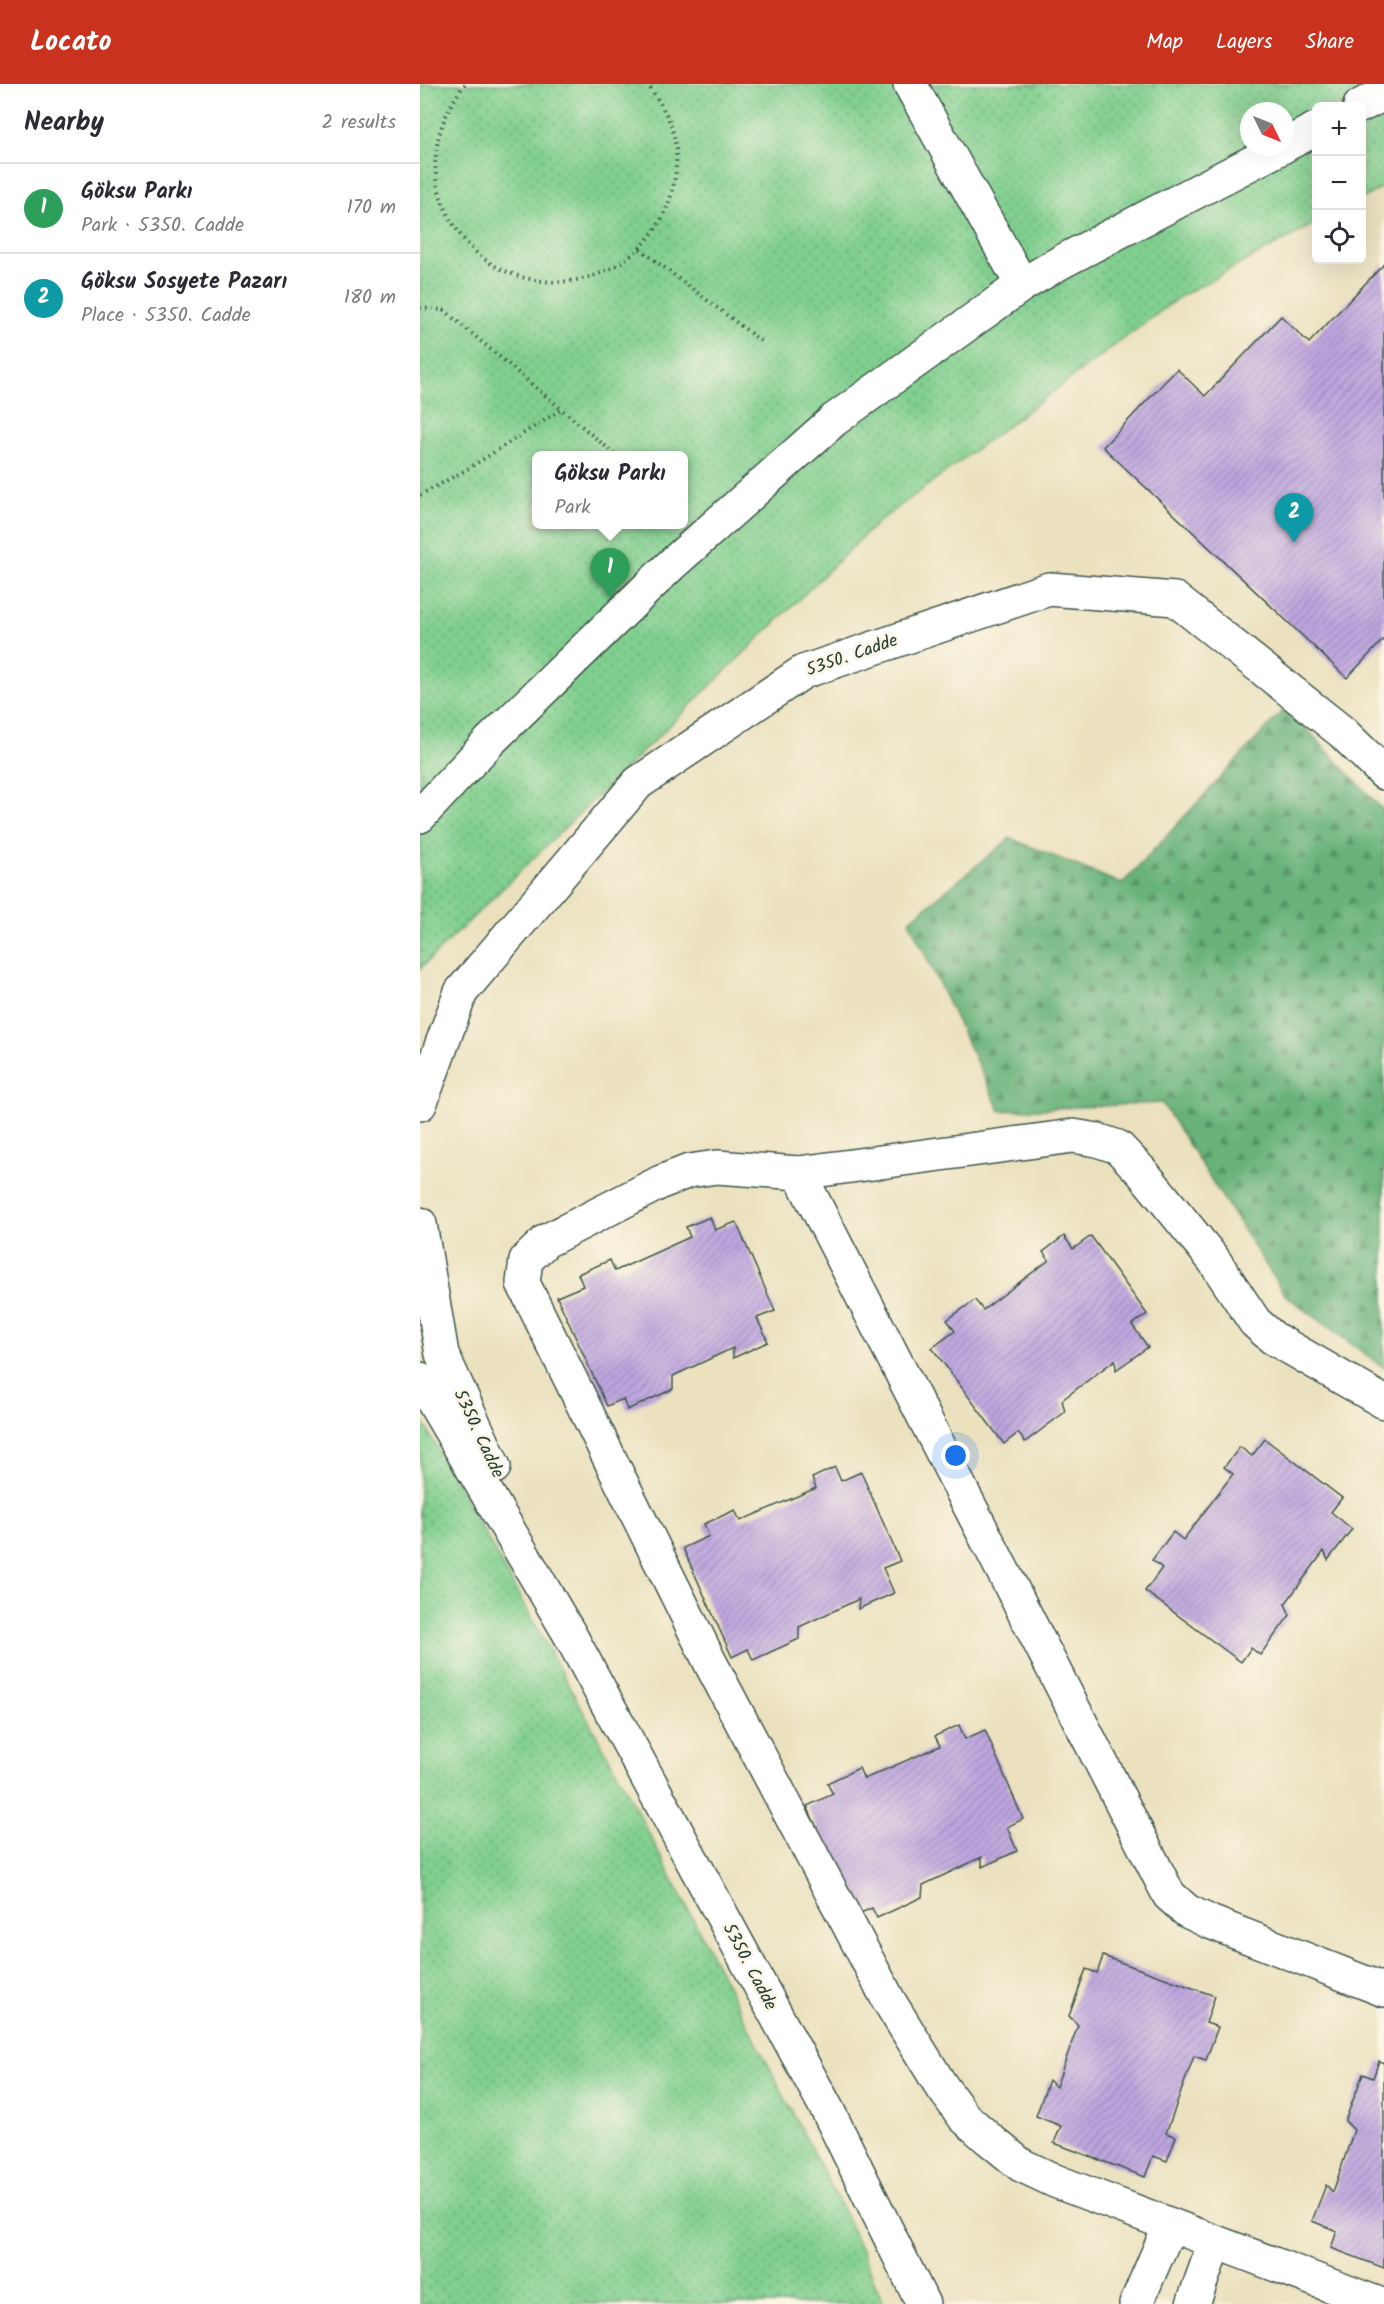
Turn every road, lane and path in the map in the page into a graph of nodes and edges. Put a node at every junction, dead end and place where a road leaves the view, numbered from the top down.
1 (465, 84) edge
2 (647, 84) edge
3 (910, 84) edge
4 (1384, 94) edge
5 (1366, 103) edge
6 (1312, 132) edge
7 (1294, 140) edge
8 (1264, 156) edge
9 (640, 249) junction
10 (1022, 285) junction
11 (420, 308) edge
12 (762, 342) dead end
13 (562, 409) junction
14 (611, 451) edge
15 (420, 495) edge
16 (1384, 773) edge
17 (420, 816) edge
18 (420, 1104) edge
19 (799, 1173) junction
20 (420, 1224) edge
21 (420, 1378) edge
22 (1384, 1402) edge
23 (569, 1633) junction
24 (1384, 1990) edge
25 (1170, 2224) junction
26 (1215, 2242) junction
27 (923, 2304) edge
28 (1136, 2304) edge
29 (1193, 2304) edge
30 (1379, 2304) edge

1 - 9 path
2 - 9 path
3 - 10 street
4 - 5 street
6 - 7 street
8 - 10 street
9 - 12 path
10 - 17 street
11 - 13 path
13 - 14 path
13 - 15 path
16 - 18 street, 5350. Cadde
19 - 22 street
19 - 24 street
19 - 25 street
20 - 23 street, 5350. Cadde
21 - 23 street, 5350. Cadde
23 - 27 street, 5350. Cadde
25 - 26 street
25 - 28 street
26 - 29 street
26 - 30 street

